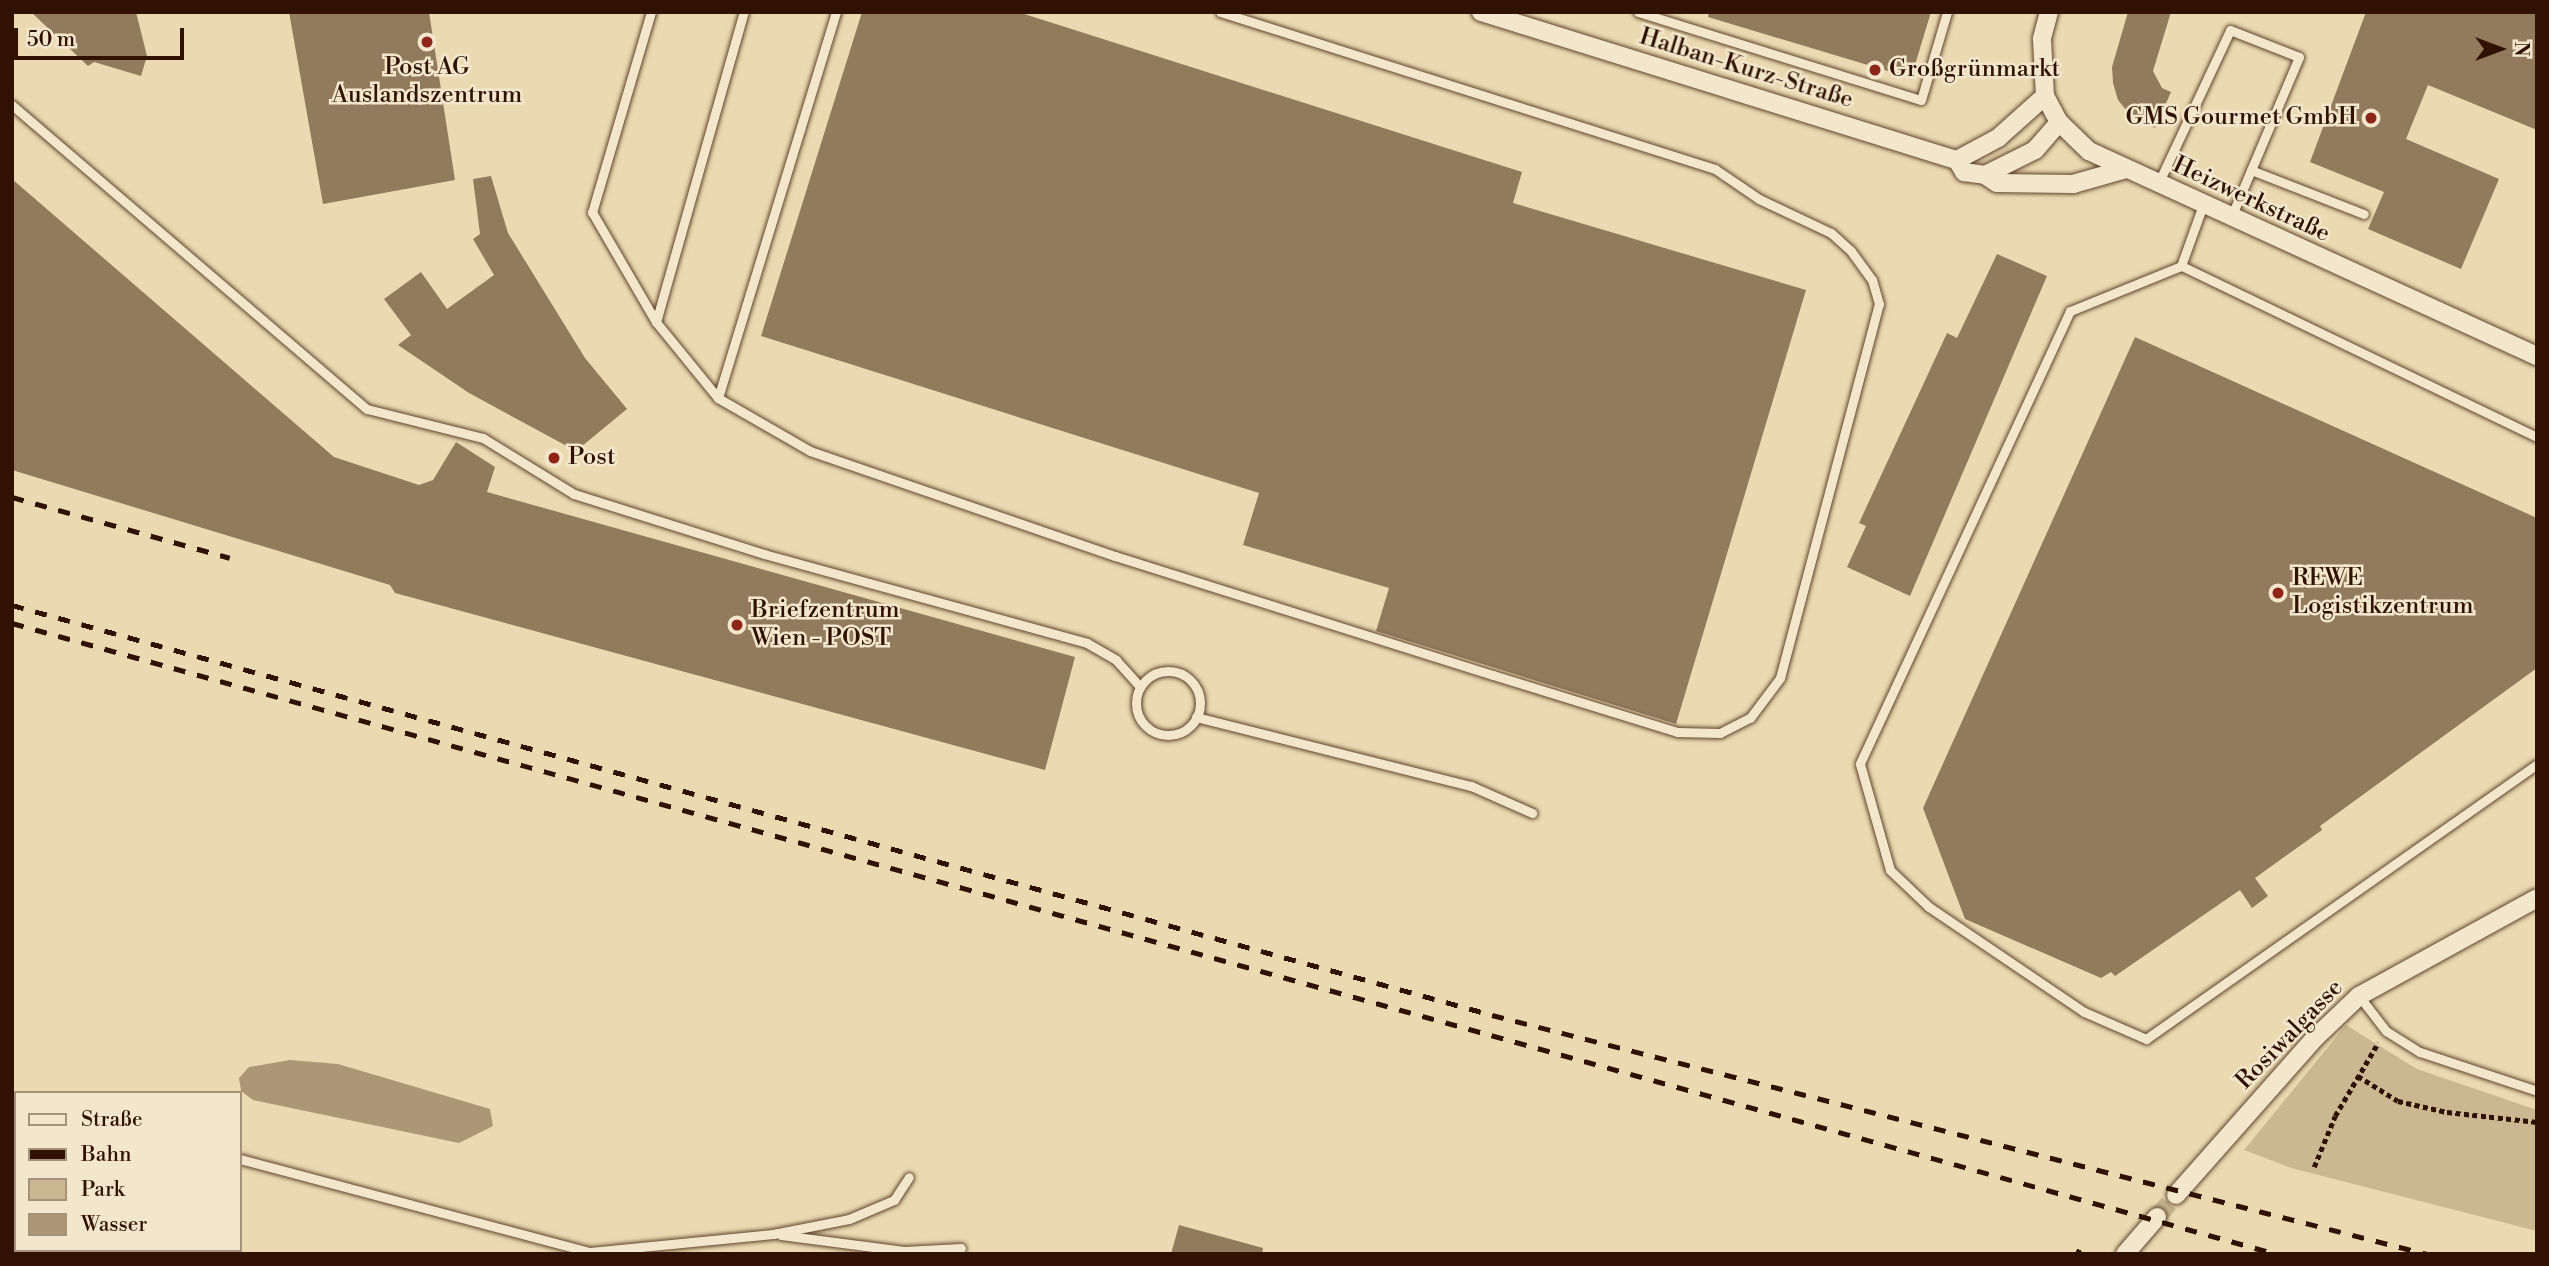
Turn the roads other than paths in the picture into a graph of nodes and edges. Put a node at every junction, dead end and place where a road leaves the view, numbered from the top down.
1 (651, 12) edge
2 (744, 12) edge
3 (836, 12) edge
4 (1220, 12) edge
5 (1480, 12) edge
6 (1638, 12) edge
7 (1947, 12) edge
8 (2049, 12) edge
9 (2045, 96) junction
10 (12, 105) edge
11 (2059, 122) junction
12 (1957, 160) junction
13 (2126, 169) junction
14 (2251, 170) junction
15 (1985, 175) junction
16 (2158, 184) junction
17 (2203, 205) junction
18 (2364, 214) dead end
19 (2231, 218) junction
20 (2181, 267) junction
21 (656, 322) junction
22 (2537, 356) edge
23 (718, 398) junction
24 (2537, 437) edge
25 (1140, 687) junction
26 (1196, 717) junction
27 (2537, 764) edge
28 (1532, 813) dead end
29 (2537, 898) edge
30 (2360, 996) junction
31 (2537, 1091) edge
32 (242, 1160) edge
33 (909, 1177) dead end
34 (2176, 1195) tunnel mouth
35 (2157, 1217) tunnel mouth
36 (773, 1234) junction
37 (961, 1248) dead end
38 (2125, 1254) edge

1 - 21 lane
2 - 21 lane
3 - 23 lane
4 - 23 lane
5 - 12 street, Halban-Kurz-Straße
6 - 7 lane
8 - 9 street, Heizwerkstraße
9 - 11 street, Heizwerkstraße
9 - 12 street
10 - 25 lane
11 - 13 street, Heizwerkstraße
11 - 15 street
12 - 15 street, Halban-Kurz-Straße
13 - 15 street, Halban-Kurz-Straße
13 - 16 street, Heizwerkstraße
14 - 16 lane
14 - 18 lane
14 - 19 lane
16 - 17 street, Heizwerkstraße
17 - 19 street, Heizwerkstraße
17 - 20 lane
19 - 22 street, Heizwerkstraße
20 - 24 lane
20 - 27 lane
21 - 23 lane
25 - 26 lane
25 - 26 lane
26 - 28 lane
29 - 30 street, Rosiwalgasse
30 - 31 lane
30 - 34 street, Rosiwalgasse
32 - 36 lane
33 - 36 lane
35 - 38 street
36 - 37 lane

